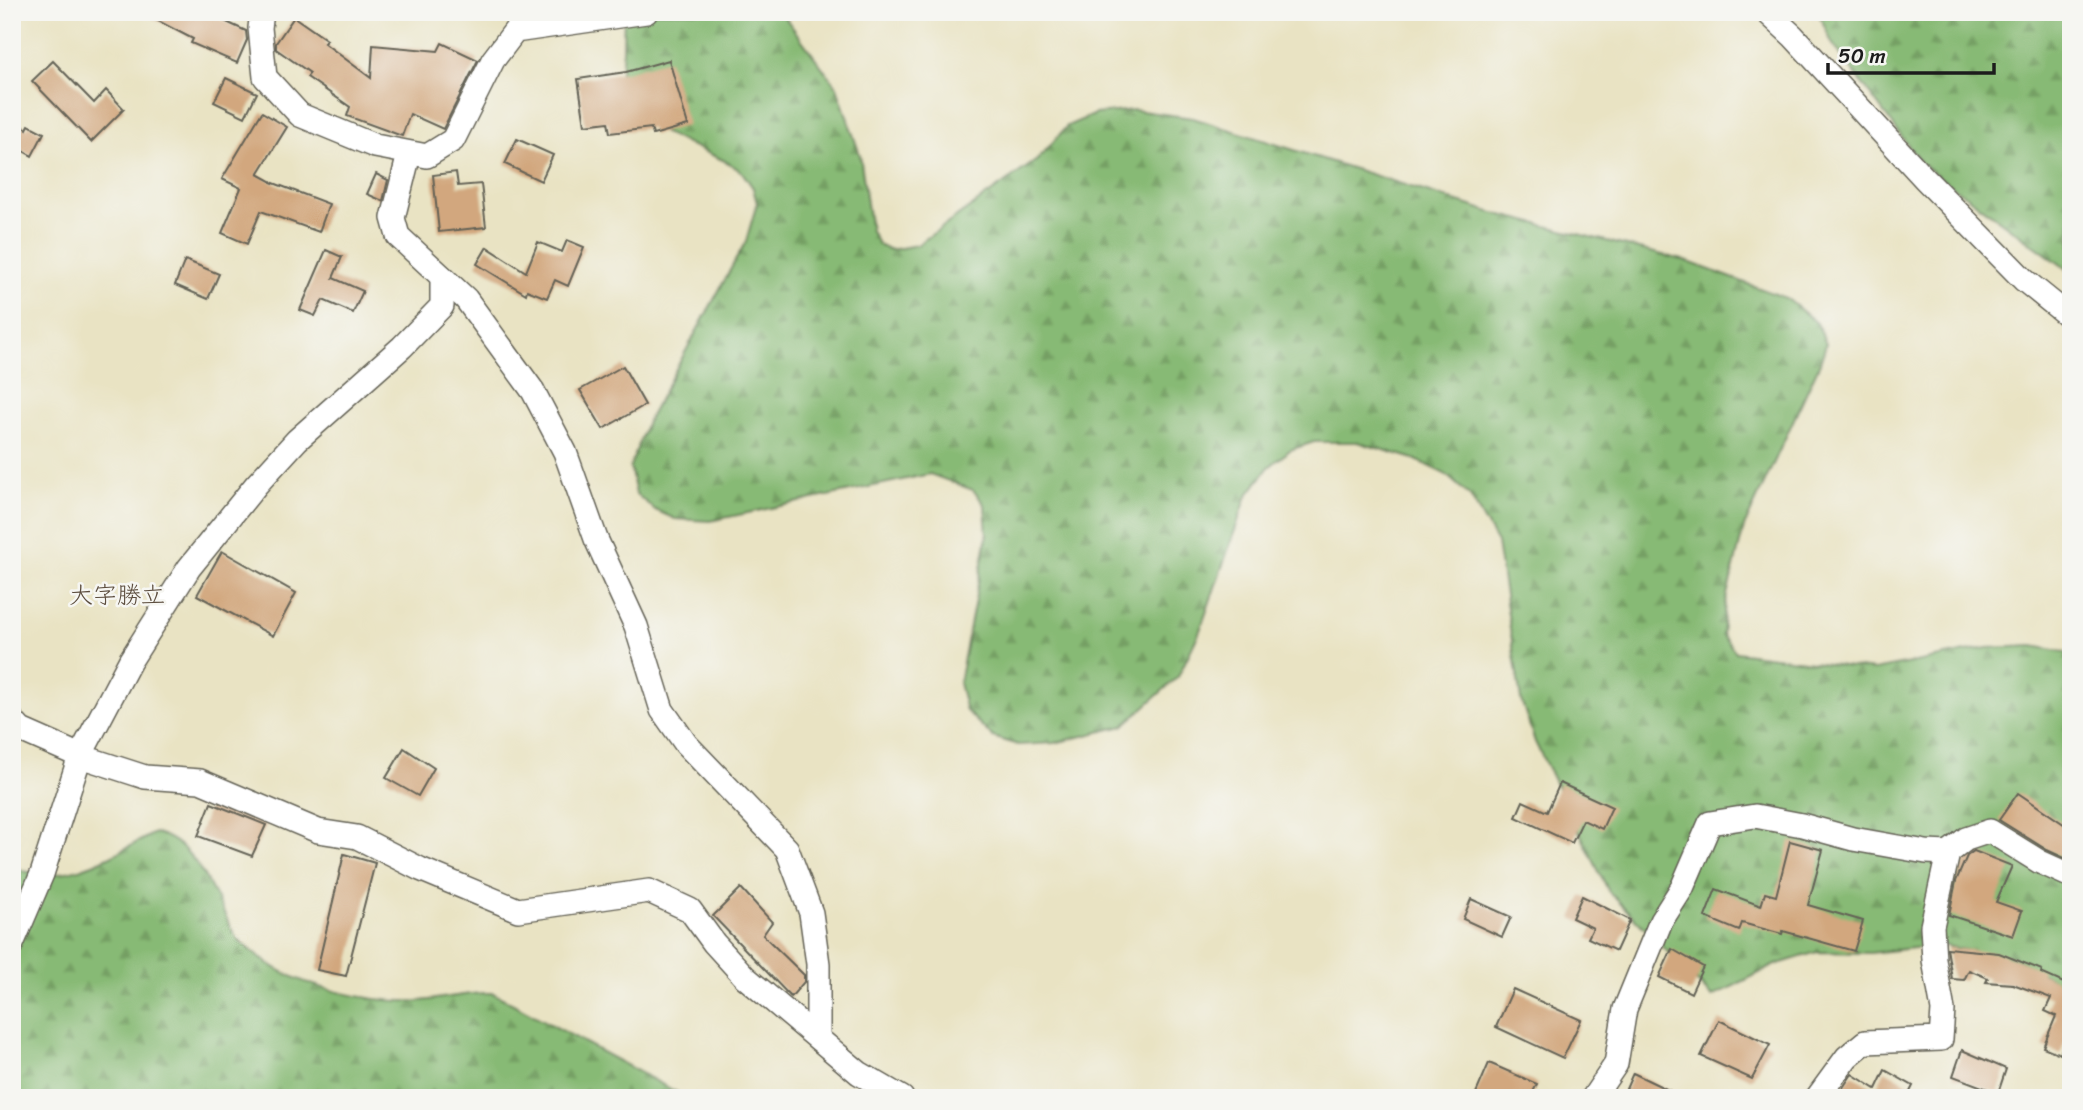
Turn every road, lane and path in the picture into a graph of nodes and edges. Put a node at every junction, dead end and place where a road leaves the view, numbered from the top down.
1 (262, 12) edge
2 (646, 12) edge
3 (1767, 12) edge
4 (409, 154) junction
5 (442, 277) junction
6 (2071, 318) edge
7 (12, 720) edge
8 (80, 756) junction
9 (1948, 853) junction
10 (2071, 876) edge
11 (12, 944) edge
12 (818, 1038) junction
13 (902, 1098) edge
14 (1593, 1098) edge
15 (1817, 1098) edge

1 - 4 street
2 - 4 street
3 - 6 street
4 - 5 street
5 - 8 street
5 - 12 street
7 - 8 street
8 - 11 street
8 - 12 street
9 - 10 street
9 - 14 street
9 - 15 street
12 - 13 street

